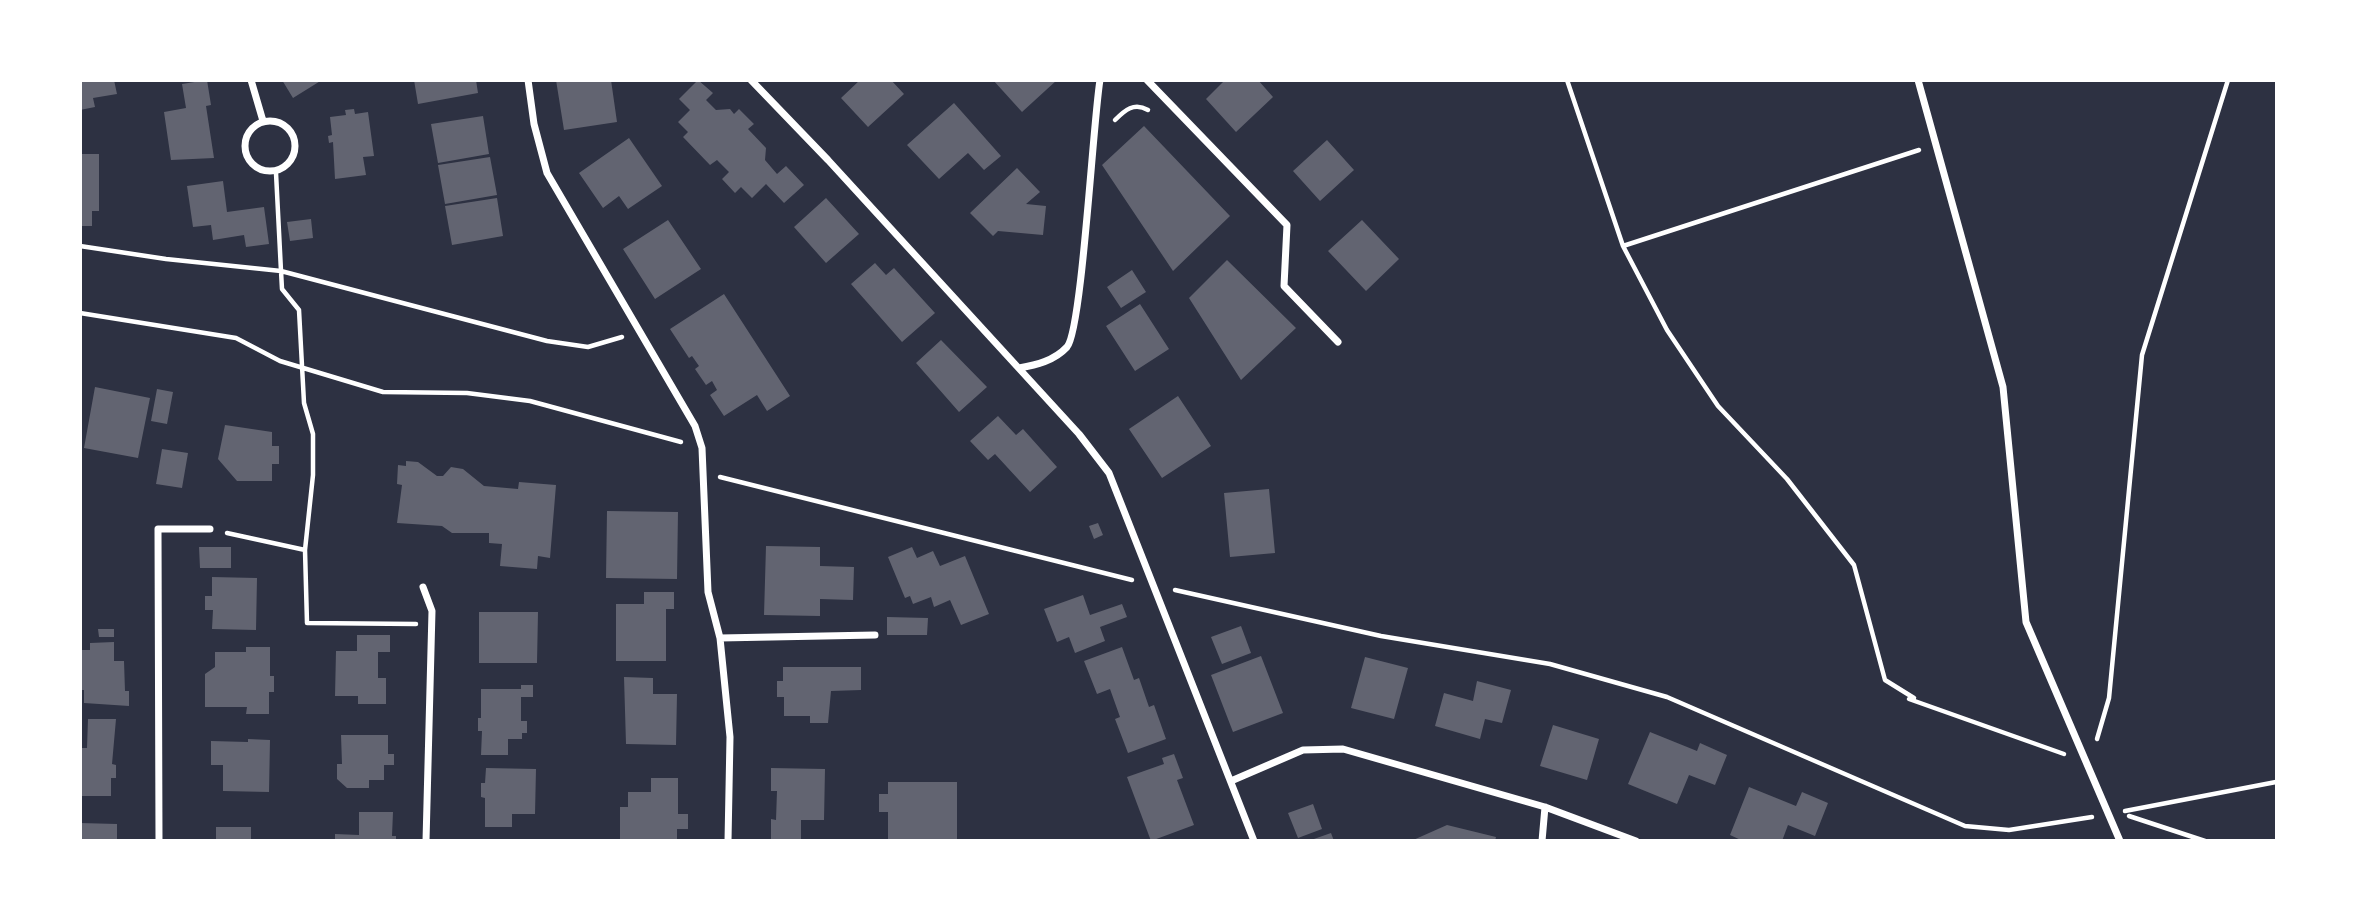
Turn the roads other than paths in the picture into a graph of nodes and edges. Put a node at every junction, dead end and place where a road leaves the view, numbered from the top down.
1 (251, 80) edge
2 (528, 80) edge
3 (751, 80) edge
4 (1100, 80) edge
5 (1147, 80) edge
6 (1918, 80) edge
7 (263, 121) junction
8 (1338, 342) dead end
9 (1018, 368) junction
10 (210, 529) road end
11 (423, 587) dead end
12 (875, 635) dead end
13 (720, 638) junction
14 (1231, 781) junction
15 (1545, 807) junction
16 (159, 841) edge
17 (426, 841) edge
18 (728, 841) edge
19 (1254, 841) edge
20 (1542, 841) edge
21 (1636, 841) edge
22 (2120, 841) edge

1 - 7 street
2 - 13 street
3 - 9 street
4 - 9 street
5 - 8 street
6 - 22 street
7 - 7 street
9 - 14 street
10 - 16 street
11 - 17 street
12 - 13 street
13 - 18 street
14 - 15 street
14 - 19 street
15 - 20 street
15 - 21 street

